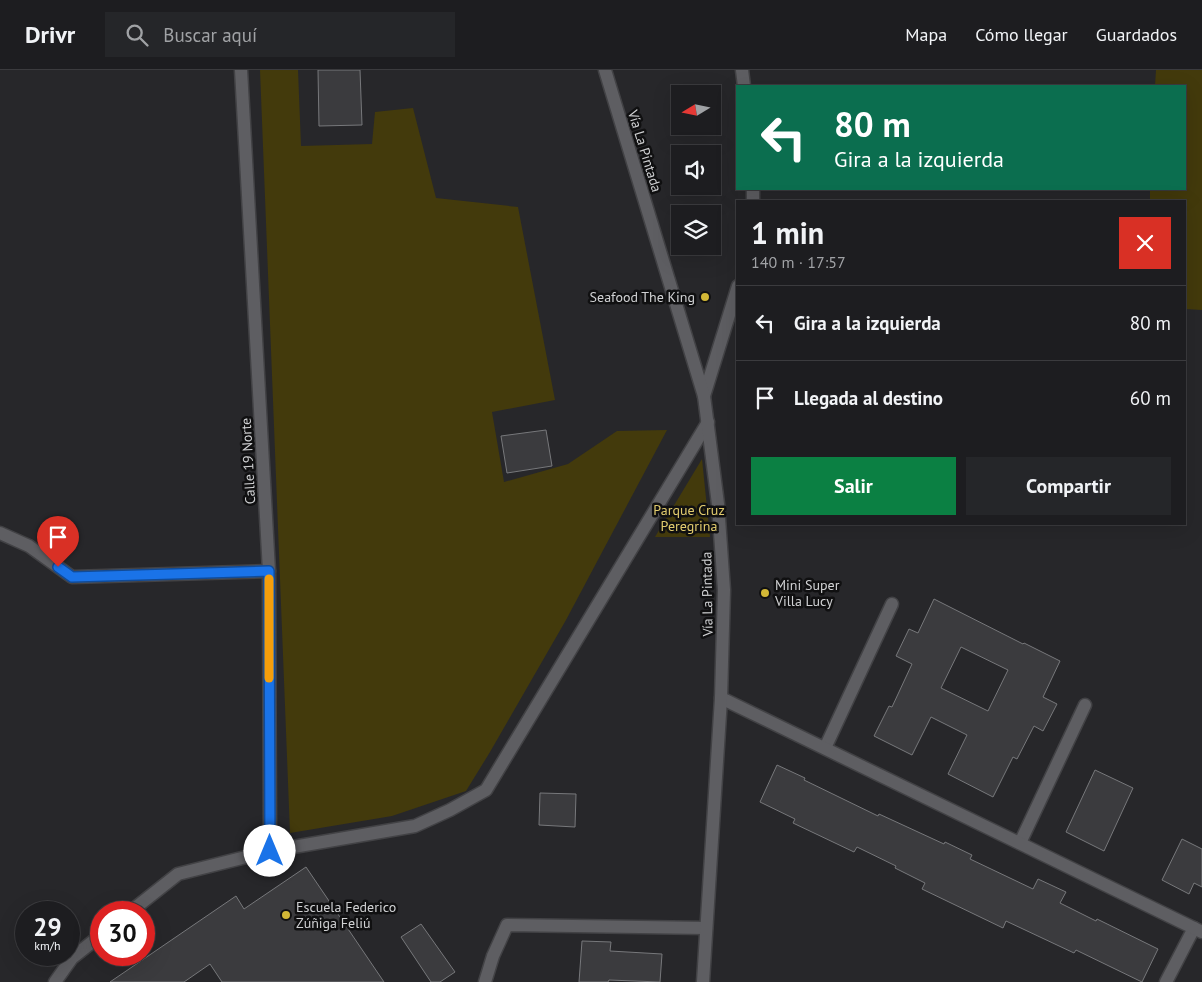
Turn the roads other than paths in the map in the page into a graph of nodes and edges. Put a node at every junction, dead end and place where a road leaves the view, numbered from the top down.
1 (241, 70) edge
2 (605, 70) edge
3 (742, 70) edge
4 (744, 85) edge
5 (736, 292) edge
6 (704, 396) junction
7 (708, 422) junction
8 (0, 533) edge
9 (269, 571) junction
10 (892, 604) dead end
11 (721, 698) junction
12 (1086, 705) dead end
13 (825, 748) junction
14 (1020, 843) junction
15 (270, 851) junction
16 (144, 901) edge
17 (706, 928) junction
18 (1198, 930) edge
19 (90, 944) edge
20 (54, 982) edge
21 (486, 982) edge
22 (703, 982) edge
23 (1166, 982) edge

1 - 9 street, Calle 19 Norte
2 - 6 street, Vía La Pintada
3 - 4 street
5 - 6 street
6 - 7 street, Vía La Pintada
7 - 11 street, Vía La Pintada
7 - 15 street
8 - 9 street
9 - 15 street, Calle 19 Norte
10 - 13 street
11 - 13 street
11 - 17 street, Vía La Pintada
12 - 14 street
13 - 14 street
14 - 18 street
15 - 16 street
17 - 21 street
17 - 22 street, Vía La Pintada
18 - 23 street
19 - 20 street

